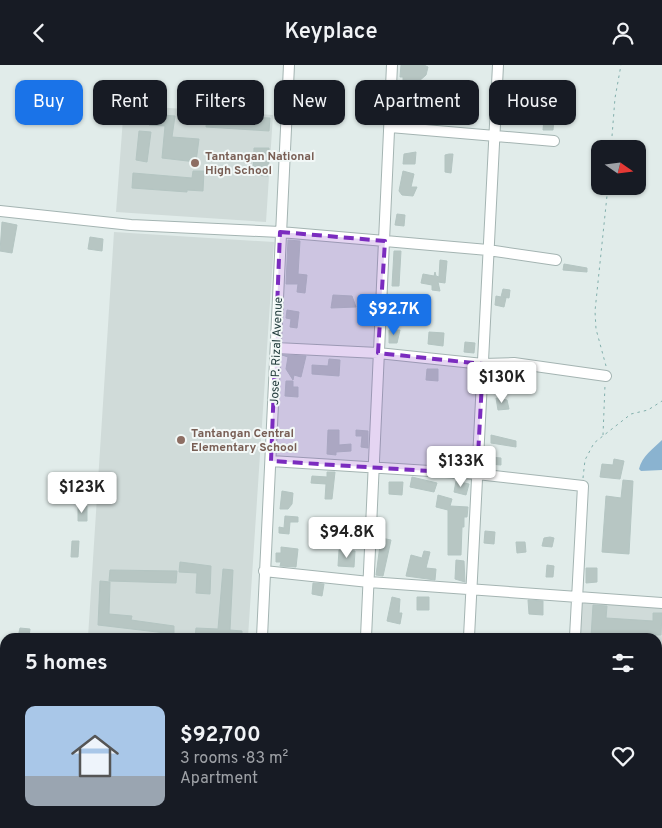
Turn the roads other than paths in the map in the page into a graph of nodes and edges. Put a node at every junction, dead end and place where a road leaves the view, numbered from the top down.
1 (289, 65) edge
2 (392, 65) edge
3 (498, 65) edge
4 (390, 127) junction
5 (493, 137) junction
6 (554, 141) dead end
7 (0, 211) edge
8 (280, 232) junction
9 (385, 241) junction
10 (488, 250) junction
11 (556, 260) dead end
12 (276, 349) junction
13 (378, 353) junction
14 (483, 364) junction
15 (606, 376) road end
16 (271, 461) junction
17 (373, 468) junction
18 (477, 474) junction
19 (264, 571) junction
20 (369, 582) junction
21 (472, 589) junction
22 (578, 597) junction
23 (662, 603) edge
24 (262, 633) edge
25 (366, 633) edge
26 (469, 633) edge
27 (575, 633) edge

1 - 8 street, Jose P. Rizal Avenue
2 - 4 street
3 - 5 street
4 - 5 street
4 - 9 street
5 - 6 street
5 - 10 street
7 - 8 street
8 - 9 street
8 - 12 street, Jose P. Rizal Avenue
9 - 10 street
9 - 13 street
10 - 11 street
10 - 14 street
12 - 13 street
12 - 16 street, Jose P. Rizal Avenue
13 - 14 street
13 - 17 street
14 - 15 street
14 - 18 street
16 - 17 street
16 - 19 street, Jose P. Rizal Avenue
17 - 18 street
17 - 20 street
18 - 21 street
18 - 22 street
19 - 20 street
19 - 24 street, Jose P. Rizal Avenue
20 - 21 street
20 - 25 street
21 - 22 street
21 - 26 street
22 - 23 street
22 - 27 street

